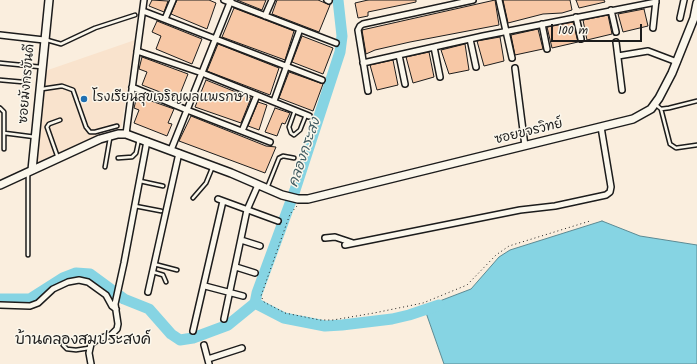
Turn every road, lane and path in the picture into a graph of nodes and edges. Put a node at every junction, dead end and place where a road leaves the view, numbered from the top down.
1 (48, 0) edge
2 (144, 0) edge
3 (173, 0) edge
4 (224, 0) edge
5 (272, 0) edge
6 (474, 0) edge
7 (499, 0) edge
8 (684, 0) edge
9 (230, 1) edge
10 (656, 1) edge
11 (697, 4) edge
12 (611, 10) junction
13 (143, 11) junction
14 (135, 15) dead end
15 (265, 16) junction
16 (576, 17) junction
17 (680, 18) dead end
18 (696, 18) edge
19 (165, 19) junction
20 (542, 24) junction
21 (653, 28) dead end
22 (300, 29) junction
23 (505, 32) junction
24 (616, 32) dead end
25 (0, 35) edge
26 (216, 38) junction
27 (470, 39) junction
28 (581, 39) dead end
29 (44, 40) junction
30 (616, 42) dead end
31 (336, 43) dead end
32 (434, 47) junction
33 (547, 49) dead end
34 (137, 51) junction
35 (399, 55) junction
36 (618, 56) junction
37 (512, 58) dead end
38 (677, 62) junction
39 (0, 63) edge
40 (363, 63) junction
41 (28, 66) junction
42 (287, 66) junction
43 (42, 67) junction
44 (476, 67) dead end
45 (515, 68) dead end
46 (202, 73) junction
47 (440, 77) dead end
48 (0, 80) edge
49 (322, 80) dead end
50 (405, 84) dead end
51 (132, 87) junction
52 (40, 90) junction
53 (368, 90) dead end
54 (622, 90) dead end
55 (257, 95) junction
56 (274, 101) junction
57 (697, 101) edge
58 (655, 104) junction
59 (0, 108) edge
60 (661, 109) junction
61 (187, 110) junction
62 (295, 110) junction
63 (308, 115) joint
64 (60, 120) dead end
65 (117, 126) dead end
66 (601, 127) junction
67 (242, 131) junction
68 (4, 133) junction
69 (126, 134) junction
70 (110, 136) junction
71 (35, 137) junction
72 (143, 140) junction
73 (270, 142) dead end
74 (697, 145) edge
75 (525, 146) junction
76 (4, 149) dead end
77 (171, 150) junction
78 (180, 153) junction
79 (58, 158) junction
80 (118, 158) dead end
81 (294, 158) dead end
82 (213, 166) junction
83 (105, 167) dead end
84 (30, 171) junction
85 (140, 181) junction
86 (0, 185) edge
87 (258, 185) junction
88 (163, 186) dead end
89 (267, 188) junction
90 (193, 198) dead end
91 (308, 199) junction
92 (134, 206) junction
93 (247, 210) junction
94 (161, 211) dead end
95 (278, 221) dead end
96 (590, 221) dead end
97 (325, 238) dead end
98 (241, 240) junction
99 (353, 243) junction
100 (345, 245) dead end
101 (260, 246) dead end
102 (28, 255) dead end
103 (154, 264) junction
104 (236, 267) junction
105 (177, 270) dead end
106 (152, 272) junction
107 (255, 273) dead end
108 (166, 282) dead end
109 (205, 286) junction
110 (148, 292) dead end
111 (231, 292) junction
112 (243, 296) dead end
113 (0, 305) edge
114 (115, 306) junction
115 (224, 319) dead end
116 (193, 331) dead end
117 (63, 345) dead end
118 (204, 345) dead end
119 (89, 348) junction
120 (242, 348) dead end
121 (209, 361) edge
122 (91, 364) edge

1 - 29 street, ซอยมังกรขันดี
2 - 13 street
3 - 19 street
4 - 9 street
5 - 15 street
6 - 40 street
7 - 23 street
8 - 17 street
9 - 15 street
9 - 26 street
10 - 12 street
10 - 21 street
11 - 18 street, ซอยขจรวิทย์
12 - 16 street
12 - 24 street
13 - 19 street
13 - 34 street
14 - 29 lane
15 - 22 street
16 - 20 street
16 - 28 street
18 - 38 street, ซอยขจรวิทย์
19 - 26 street
20 - 23 street
20 - 33 street
22 - 31 street
22 - 42 street
23 - 27 street
23 - 37 street
25 - 29 street
26 - 42 street
26 - 46 street
27 - 32 street
27 - 44 street
29 - 43 street, ซอยมังกรขันดี
30 - 36 street
32 - 35 street
32 - 47 street
34 - 46 street
34 - 51 street
35 - 40 street
35 - 50 street
36 - 38 street
36 - 54 street
38 - 58 street, ซอยขจรวิทย์
39 - 41 lane
40 - 53 street
41 - 43 lane
41 - 48 lane
42 - 49 street
42 - 56 street
43 - 52 street, ซอยมังกรขันดี
45 - 75 street
46 - 55 street
46 - 61 street
51 - 61 street
51 - 69 street
52 - 65 lane
52 - 71 street, ซอยมังกรขันดี
55 - 56 street
55 - 67 street
56 - 62 street
57 - 60 lane
58 - 60 lane
58 - 66 street, ซอยขจรวิทย์
59 - 68 lane
60 - 74 lane
61 - 67 street
61 - 77 street
62 - 63 street
62 - 63 lane
64 - 79 lane
66 - 75 street, ซอยขจรวิทย์
66 - 99 street
67 - 73 street
68 - 71 lane
68 - 76 lane
69 - 70 street
69 - 72 street, ซอยขจรวิทย์
70 - 79 street
70 - 83 lane
71 - 84 street, ซอยมังกรขันดี
72 - 77 street, ซอยขจรวิทย์
72 - 80 lane
72 - 85 street
75 - 91 street, ซอยขจรวิทย์
77 - 78 street, ซอยขจรวิทย์
78 - 82 street, ซอยขจรวิทย์
78 - 103 street
79 - 84 street
81 - 89 lane
82 - 87 street, ซอยขจรวิทย์
82 - 90 lane
84 - 86 street
84 - 102 lane
85 - 88 lane
85 - 92 street
87 - 89 street, ซอยขจรวิทย์
87 - 93 street
89 - 91 street, ซอยขจรวิทย์
91 - 96 path
92 - 94 lane
92 - 114 street
93 - 95 street
93 - 98 street
93 - 109 street
97 - 99 street
98 - 101 street
98 - 104 street
99 - 100 street
103 - 105 lane
103 - 106 street
104 - 107 street
104 - 111 street
106 - 108 lane
106 - 110 street
109 - 111 street
109 - 116 street
111 - 112 street
111 - 115 street
113 - 114 street
114 - 119 street
117 - 119 lane
118 - 121 street
119 - 122 street
120 - 121 street

